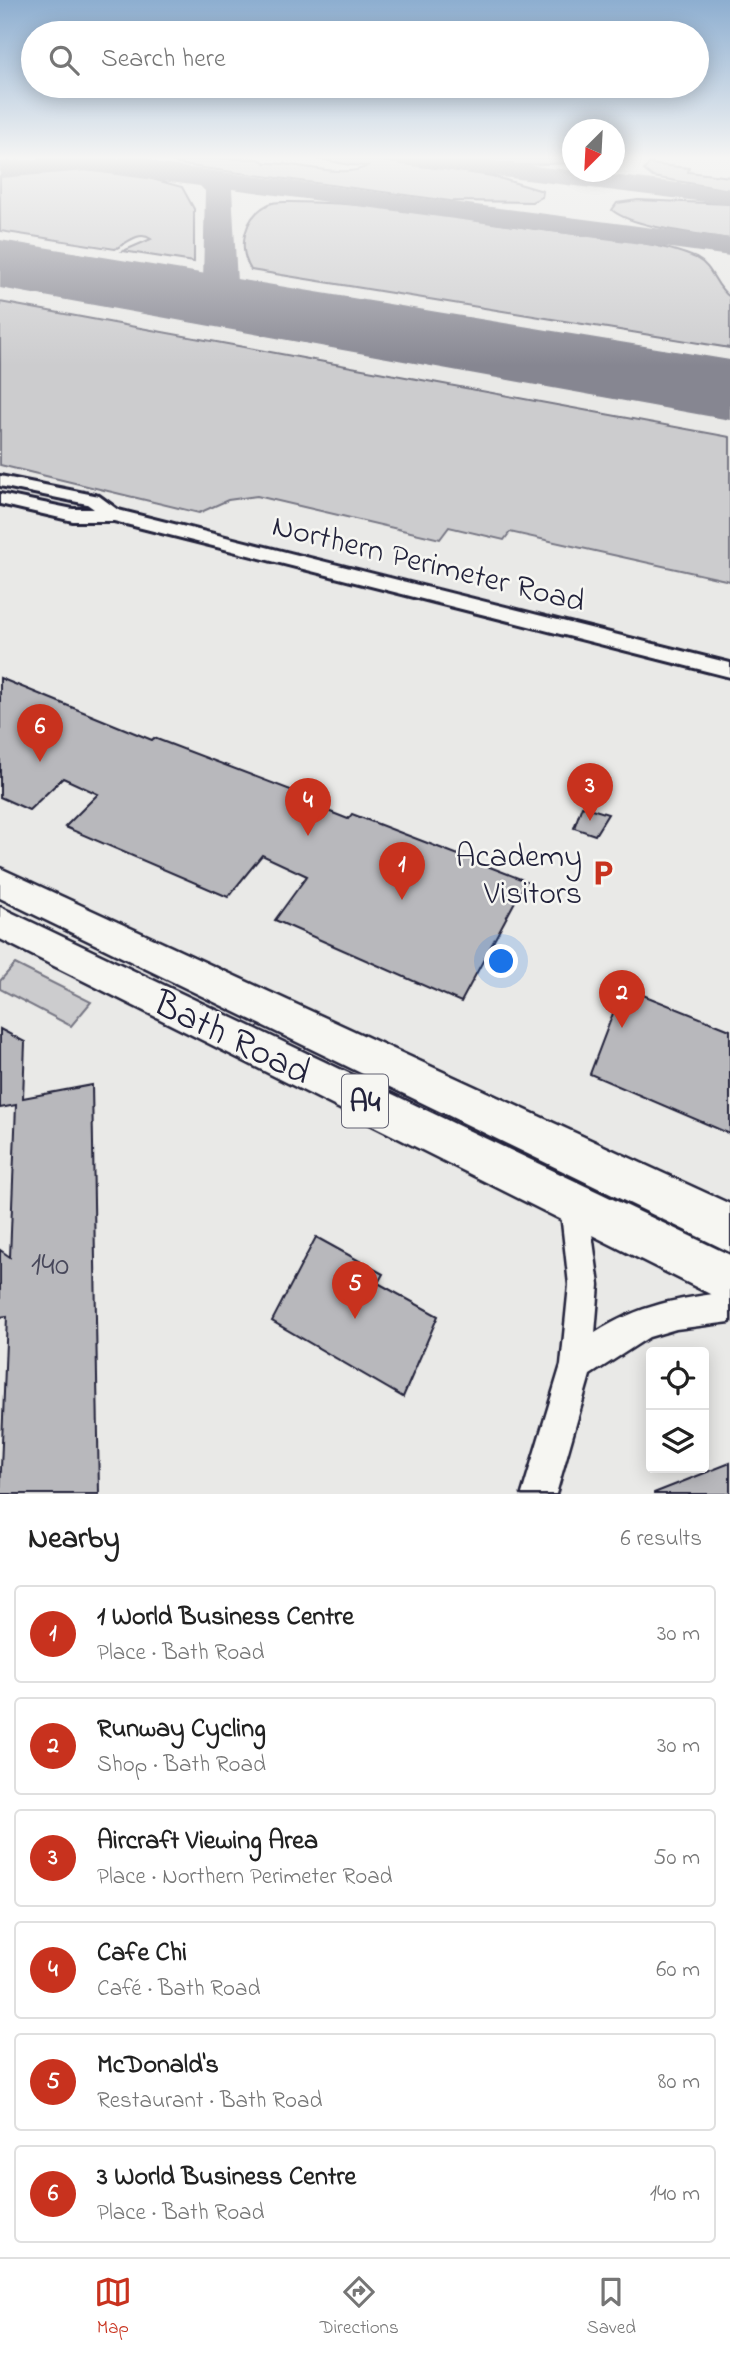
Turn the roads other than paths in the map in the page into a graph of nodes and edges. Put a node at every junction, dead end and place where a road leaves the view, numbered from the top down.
1 (0, 481) edge
2 (0, 499) edge
3 (114, 515) junction
4 (730, 670) edge
5 (0, 883) edge
6 (0, 922) edge
7 (573, 1202) junction
8 (730, 1228) edge
9 (730, 1280) edge
10 (730, 1307) edge
11 (577, 1365) junction
12 (539, 1494) edge

1 - 3 street, Northern Perimeter Road
2 - 3 street, Northern Perimeter Road
3 - 4 street, Northern Perimeter Road
5 - 8 highway, Bath Road / A4
6 - 7 highway, Bath Road / A4
7 - 9 highway, Bath Road / A4
7 - 11 street
10 - 11 street
11 - 12 street

